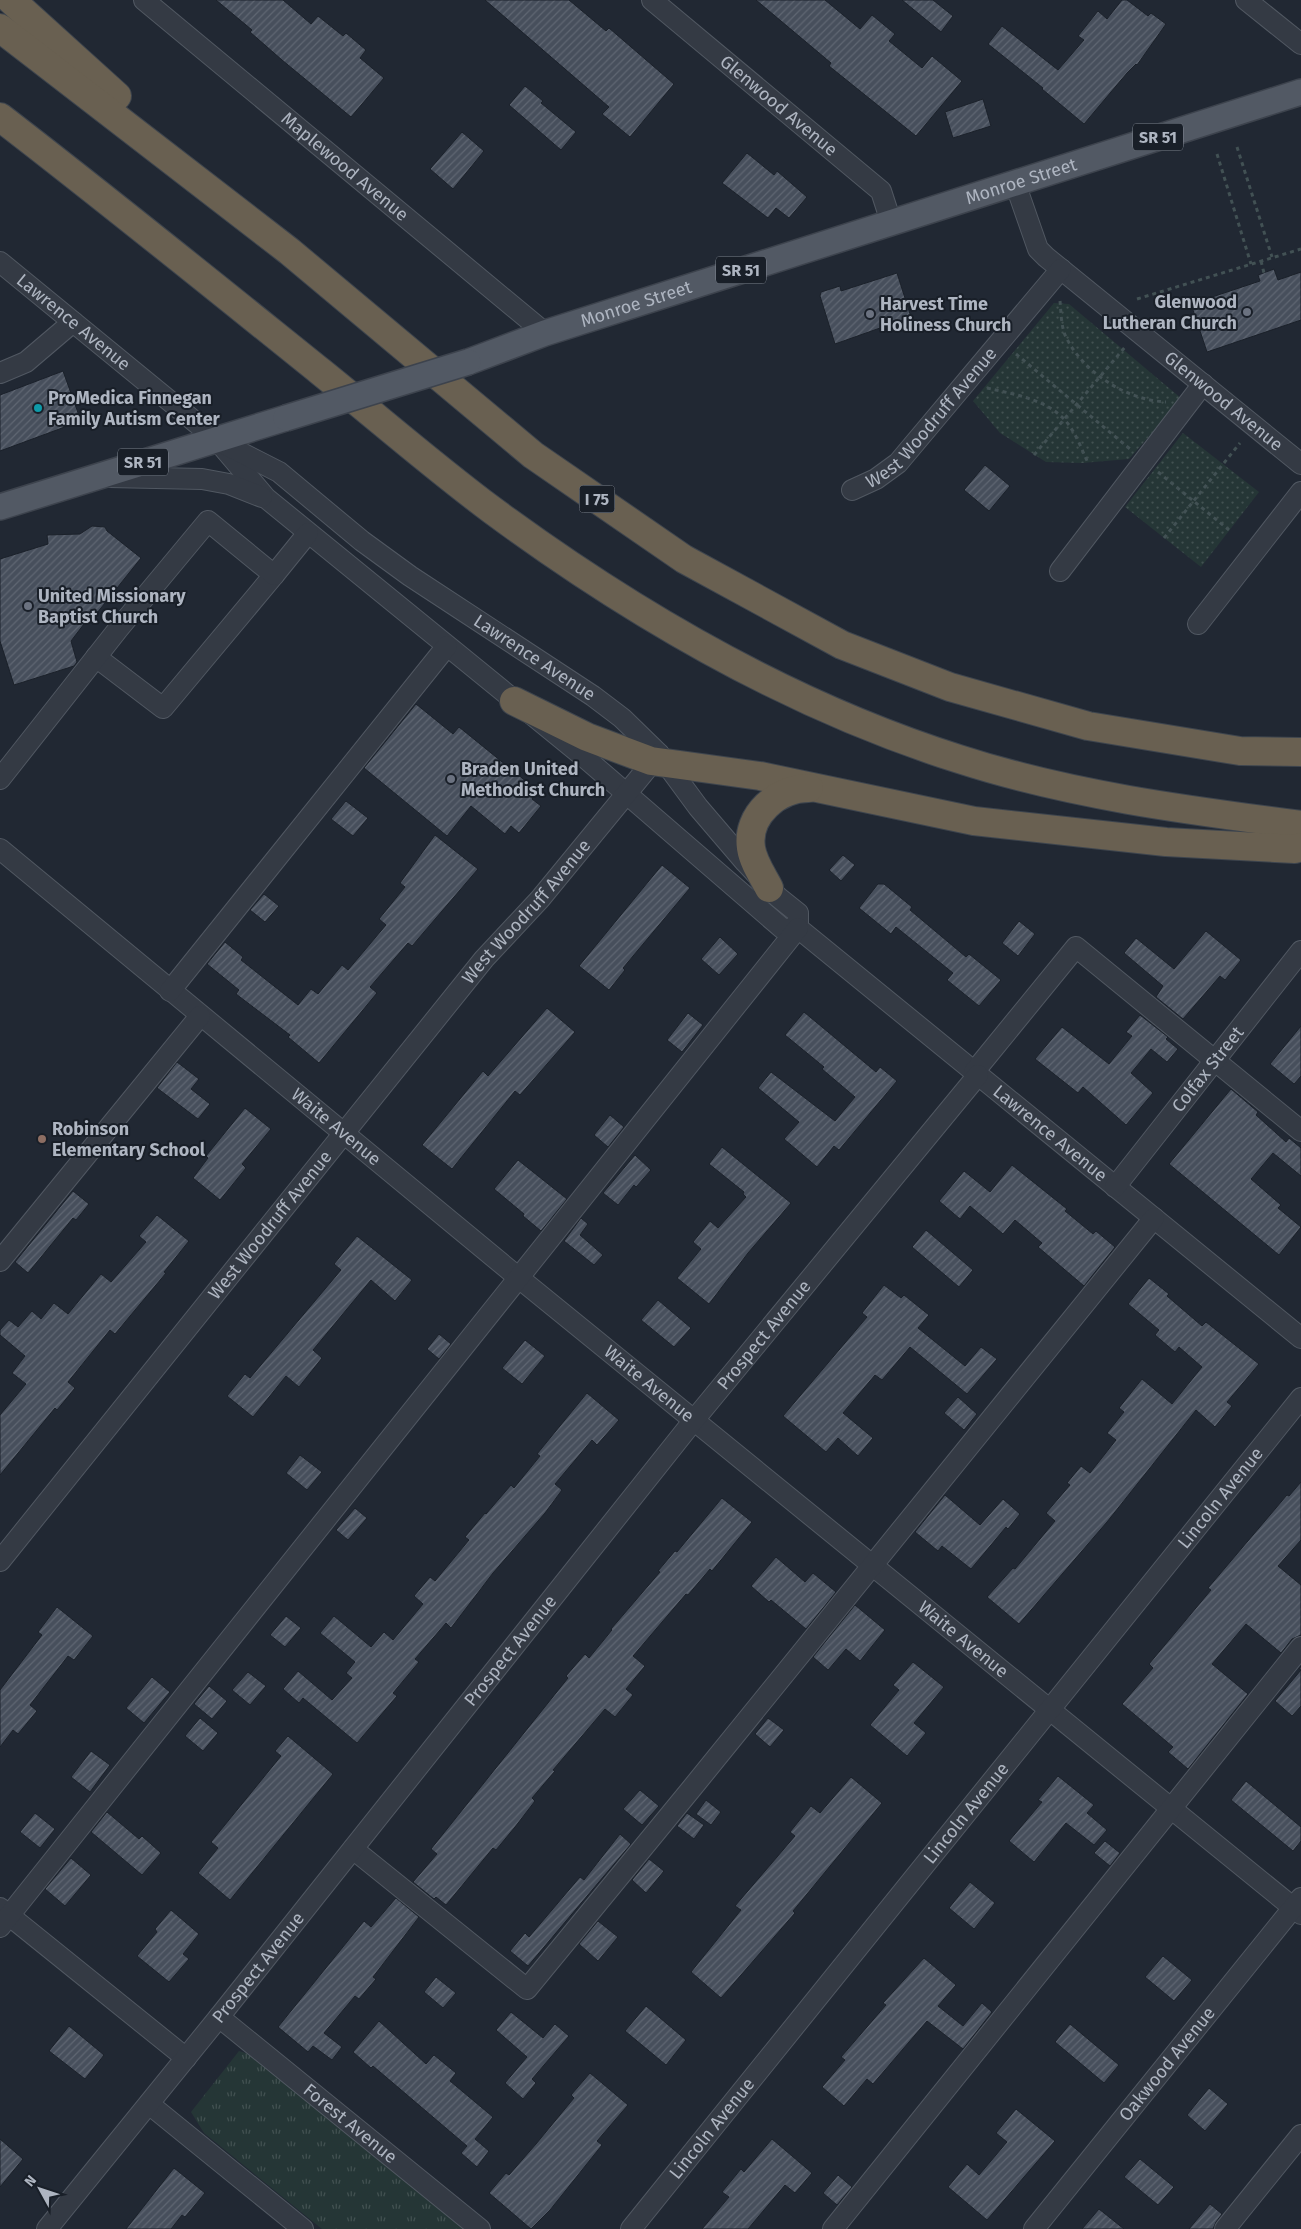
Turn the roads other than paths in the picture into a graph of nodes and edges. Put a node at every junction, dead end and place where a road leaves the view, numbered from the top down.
1 (11, 0) edge
2 (144, 0) edge
3 (652, 0) edge
4 (1246, 0) edge
5 (0, 28) edge
6 (1301, 44) edge
7 (1301, 92) edge
8 (0, 117) edge
9 (1015, 183) junction
10 (891, 222) junction
11 (289, 251) junction
12 (0, 262) edge
13 (1061, 269) junction
14 (72, 322) junction
15 (545, 333) junction
16 (1, 371) edge
17 (1203, 384) junction
18 (216, 439) junction
19 (1301, 464) edge
20 (95, 477) junction
21 (852, 490) dead end
22 (1301, 492) edge
23 (266, 498) junction
24 (0, 507) edge
25 (308, 533) junction
26 (1060, 571) dead end
27 (274, 575) junction
28 (1198, 624) dead end
29 (447, 646) junction
30 (96, 657) junction
31 (514, 701) junction
32 (1301, 752) edge
33 (660, 760) junction
34 (0, 780) edge
35 (821, 788) junction
36 (627, 794) junction
37 (1301, 825) edge
38 (1301, 847) edge
39 (0, 849) edge
40 (770, 888) junction
41 (798, 928) junction
42 (1301, 950) edge
43 (170, 990) junction
44 (200, 1016) junction
45 (1215, 1061) junction
46 (976, 1074) junction
47 (1301, 1131) edge
48 (344, 1134) junction
49 (1115, 1187) junction
50 (1154, 1218) junction
51 (0, 1261) edge
52 (519, 1278) junction
53 (1301, 1338) edge
54 (1301, 1398) edge
55 (694, 1420) junction
56 (0, 1561) edge
57 (872, 1565) junction
58 (1301, 1648) edge
59 (1050, 1710) junction
60 (1172, 1809) junction
61 (353, 1849) junction
62 (1298, 1907) edge
63 (3, 1917) edge
64 (220, 2017) junction
65 (186, 2058) junction
66 (149, 2104) junction
67 (1301, 2135) edge
68 (47, 2229) edge
69 (303, 2229) edge
70 (480, 2229) edge
71 (631, 2229) edge
72 (833, 2229) edge
73 (1034, 2229) edge
74 (1225, 2229) edge

1 - 11 highway
2 - 15 street, Maplewood Avenue
3 - 10 street, Glenwood Avenue
4 - 6 street
5 - 11 highway, I 75
7 - 9 main road, Monroe Street / SR 51
8 - 37 highway
9 - 10 main road, Monroe Street / SR 51
9 - 13 street, Glenwood Avenue
10 - 15 main road, Monroe Street / SR 51
11 - 32 highway, I 75
12 - 14 street, Lawrence Avenue
13 - 17 street, Glenwood Avenue
13 - 21 street, West Woodruff Avenue
14 - 16 street
14 - 18 street, Lawrence Avenue
15 - 18 main road, Monroe Street / SR 51, bridge
17 - 19 street, Glenwood Avenue
17 - 26 street
18 - 20 main road, Monroe Street / SR 51
18 - 23 street, Lawrence Avenue
18 - 33 street, Lawrence Avenue
20 - 23 street
20 - 24 main road, Monroe Street / SR 51
22 - 28 street
23 - 25 street, Lawrence Avenue
25 - 27 street
25 - 29 street, Lawrence Avenue
27 - 30 street
27 - 30 street
29 - 31 street, Lawrence Avenue
29 - 43 street
30 - 34 street
31 - 33 highway
31 - 36 street, Lawrence Avenue
33 - 35 highway
33 - 36 street, West Woodruff Avenue
33 - 40 street, Lawrence Avenue
35 - 38 highway
35 - 40 highway
36 - 41 street, Lawrence Avenue
36 - 48 street, West Woodruff Avenue
39 - 43 street, Waite Avenue
40 - 41 street, Lawrence Avenue
41 - 46 street, Lawrence Avenue
41 - 52 street
42 - 45 street, Colfax Street
43 - 44 street, Waite Avenue
44 - 48 street, Waite Avenue
44 - 51 street
45 - 46 street, Prospect Avenue
45 - 47 street
45 - 49 street, Colfax Street
46 - 49 street, Lawrence Avenue
46 - 55 street, Prospect Avenue
48 - 52 street, Waite Avenue
48 - 56 street, West Woodruff Avenue
49 - 50 street, Lawrence Avenue
50 - 53 street, Lawrence Avenue
50 - 57 street
52 - 55 street, Waite Avenue
52 - 63 street
54 - 59 street, Lincoln Avenue
55 - 57 street, Waite Avenue
55 - 61 street, Prospect Avenue
57 - 59 street, Waite Avenue
57 - 61 street
58 - 60 street
59 - 60 street, Waite Avenue
59 - 71 street, Lincoln Avenue
60 - 62 street, Waite Avenue
60 - 72 street
61 - 64 street, Prospect Avenue
62 - 73 street, Oakwood Avenue
63 - 65 street
64 - 65 street, Prospect Avenue
64 - 70 street, Forest Avenue
65 - 66 street, Prospect Avenue
66 - 68 street, Prospect Avenue
66 - 69 street
67 - 74 street

